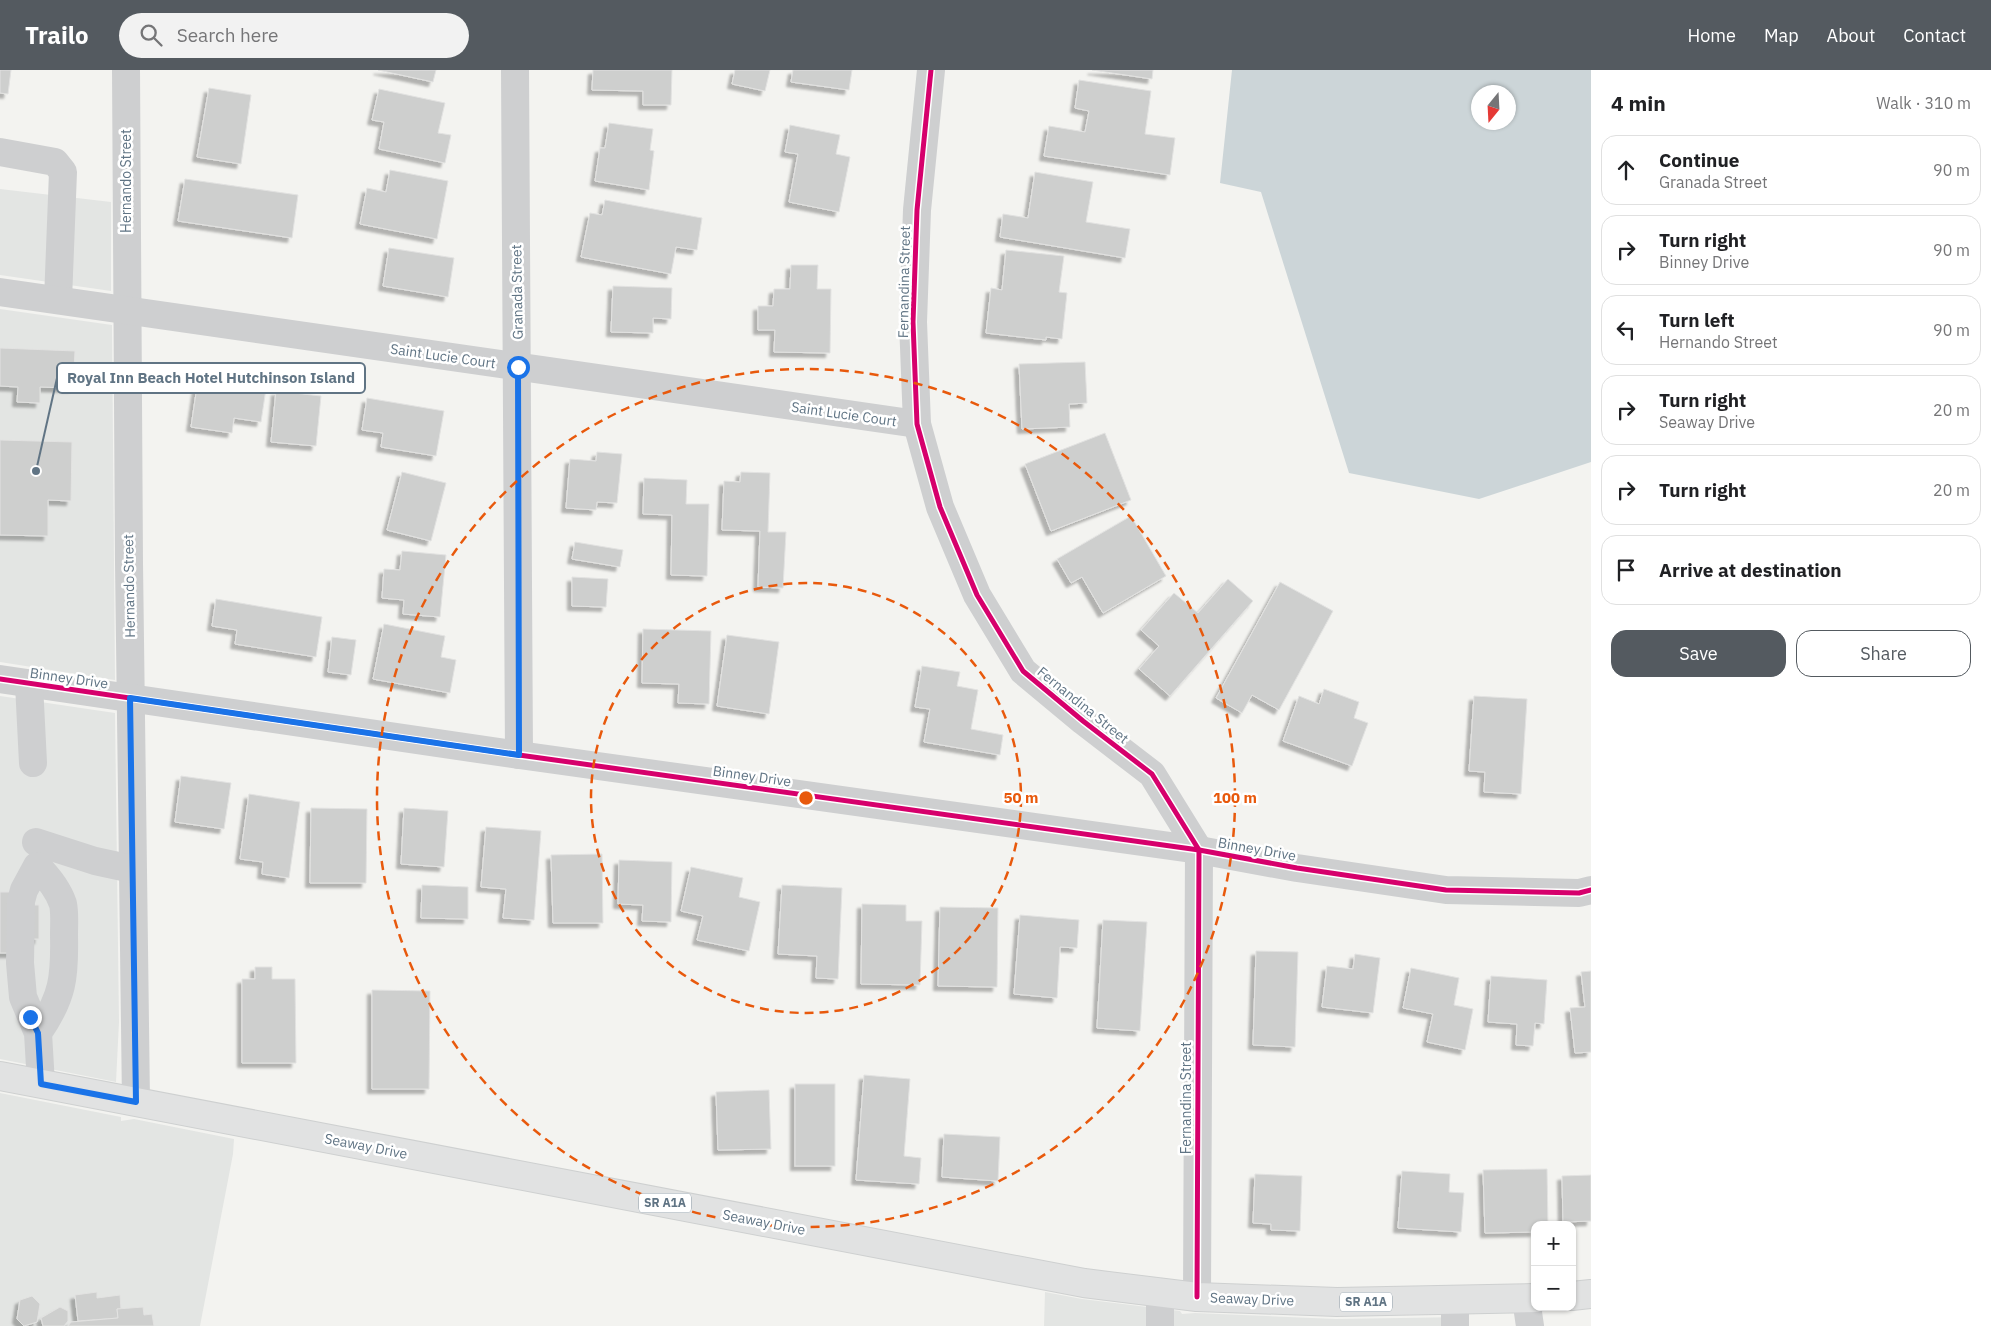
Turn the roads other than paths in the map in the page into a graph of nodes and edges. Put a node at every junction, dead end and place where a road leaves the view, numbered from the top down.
1 (126, 70) edge
2 (515, 70) edge
3 (931, 70) edge
4 (0, 152) edge
5 (0, 292) edge
6 (58, 300) junction
7 (127, 310) junction
8 (518, 367) junction
9 (916, 424) junction
10 (0, 679) edge
11 (29, 684) junction
12 (130, 698) junction
13 (519, 755) junction
14 (33, 763) dead end
15 (1199, 850) junction
16 (37, 854) junction
17 (132, 869) junction
18 (1591, 890) edge
19 (38, 1033) junction
20 (0, 1076) edge
21 (41, 1084) junction
22 (136, 1102) junction
23 (1160, 1292) junction
24 (1591, 1294) edge
25 (1576, 1296) edge
26 (1197, 1297) junction
27 (1531, 1298) edge
28 (1455, 1313) edge
29 (1160, 1326) edge
30 (1530, 1326) edge

1 - 7 street, Hernando Street
2 - 8 street, Granada Street
3 - 9 street, Fernandina Street
4 - 6 street
5 - 6 street, Saint Lucie Court
6 - 7 street, Saint Lucie Court
7 - 8 street, Saint Lucie Court
7 - 12 street, Hernando Street
8 - 9 street, Saint Lucie Court
8 - 13 street, Granada Street
9 - 15 street, Fernandina Street
10 - 11 street, Binney Drive
11 - 12 street, Binney Drive
11 - 14 street
12 - 13 street, Binney Drive
12 - 17 street, Hernando Street
13 - 15 street, Binney Drive
15 - 18 street, Binney Drive
15 - 26 street, Fernandina Street
16 - 17 street
16 - 19 street
16 - 19 street
17 - 22 street, Hernando Street
19 - 21 street
20 - 21 main road, Seaway Drive / SR A1A
21 - 22 main road, Seaway Drive / SR A1A
22 - 23 main road, Seaway Drive / SR A1A
23 - 26 main road, Seaway Drive / SR A1A
23 - 29 street
24 - 25 main road
26 - 28 main road, Seaway Drive / SR A1A
27 - 28 main road, Seaway Drive / SR A1A
27 - 30 street

